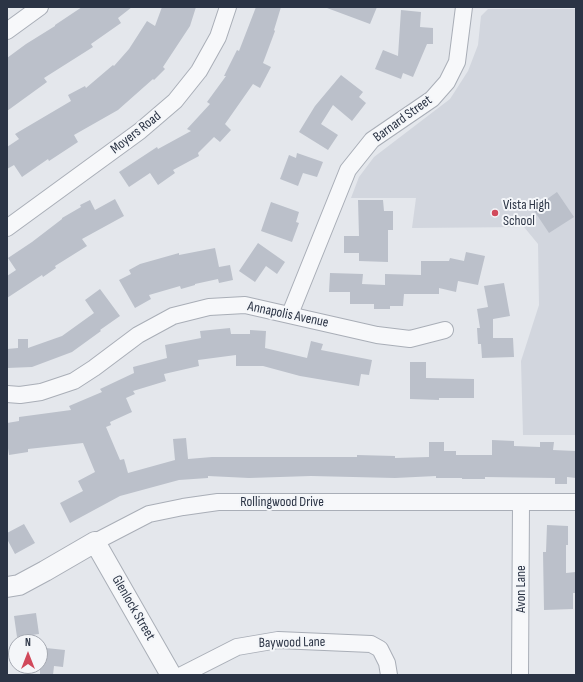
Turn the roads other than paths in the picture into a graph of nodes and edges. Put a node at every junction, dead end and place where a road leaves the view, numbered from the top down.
1 (40, 7) edge
2 (228, 7) edge
3 (464, 7) edge
4 (7, 31) edge
5 (7, 228) edge
6 (290, 314) junction
7 (445, 330) dead end
8 (7, 394) edge
9 (576, 502) edge
10 (521, 503) junction
11 (95, 542) junction
12 (7, 587) edge
13 (171, 675) edge
14 (182, 675) edge
15 (390, 675) edge
16 (520, 675) edge

1 - 4 street
2 - 5 street, Moyers Road
3 - 6 street, Barnard Street
6 - 7 street, Annapolis Avenue
6 - 8 street, Annapolis Avenue
9 - 10 street, Rollingwood Drive
10 - 11 street, Rollingwood Drive
10 - 16 street, Avon Lane
11 - 12 street, Rollingwood Drive
11 - 13 street, Glenlock Street
14 - 15 street, Baywood Lane

